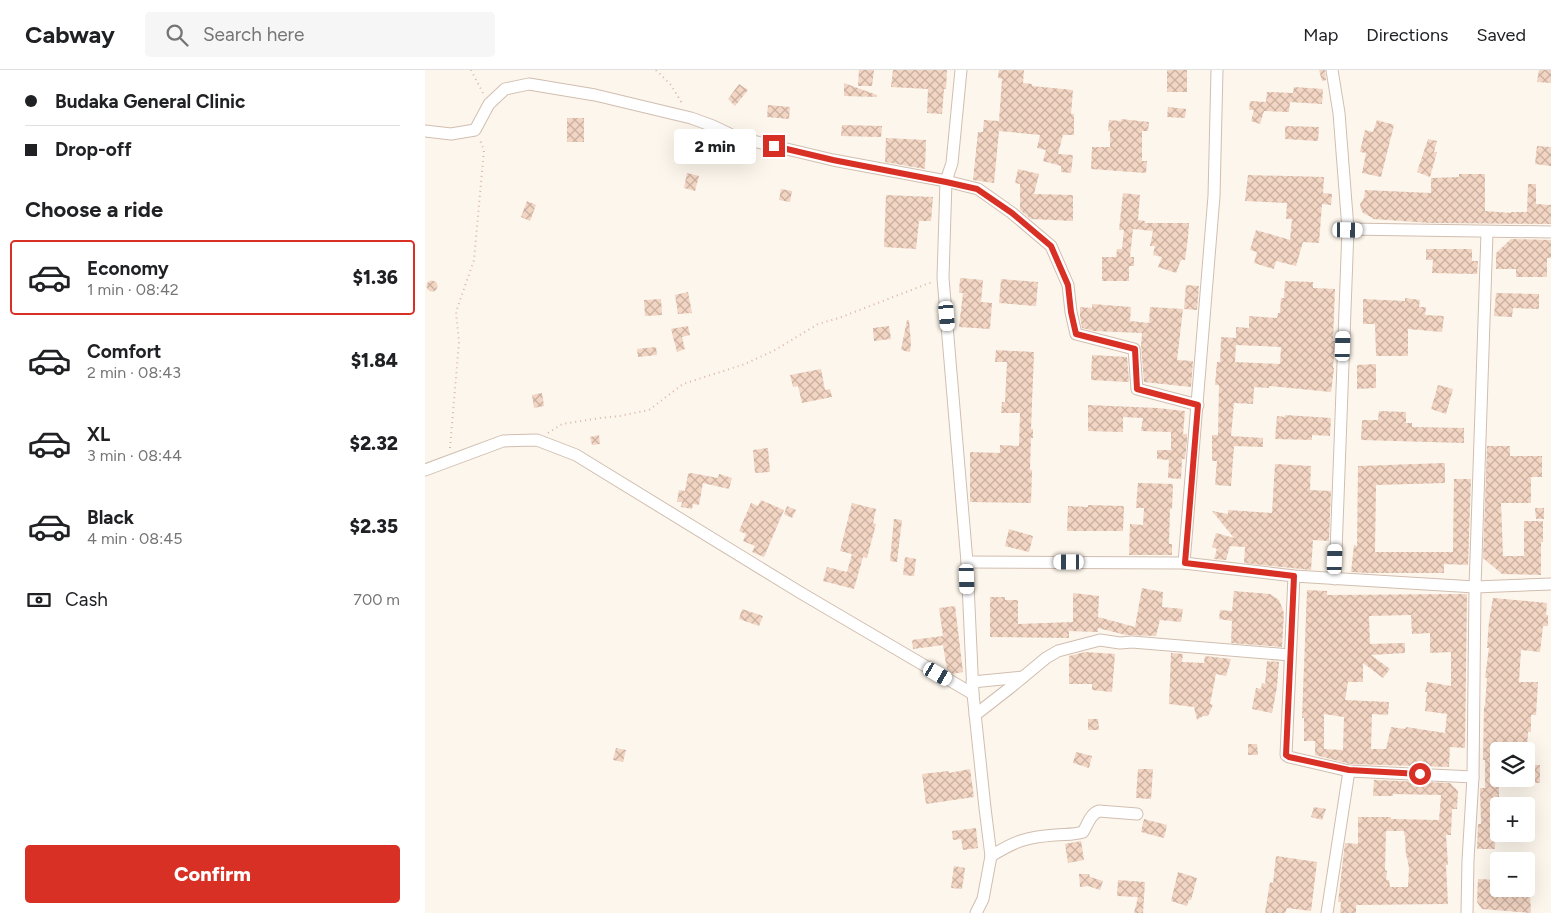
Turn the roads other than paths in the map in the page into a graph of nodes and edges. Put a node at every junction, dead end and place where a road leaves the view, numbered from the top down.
1 (961, 70) edge
2 (1217, 70) edge
3 (1331, 70) edge
4 (425, 131) edge
5 (946, 182) junction
6 (1348, 230) junction
7 (1487, 232) junction
8 (1551, 232) edge
9 (1198, 405) junction
10 (425, 470) edge
11 (967, 562) junction
12 (1185, 563) junction
13 (1294, 576) junction
14 (1335, 579) junction
15 (1551, 584) edge
16 (1475, 587) junction
17 (1290, 654) junction
18 (1023, 677) junction
19 (973, 688) junction
20 (975, 716) junction
21 (1349, 770) junction
22 (1473, 777) junction
23 (1137, 814) dead end
24 (991, 856) junction
25 (977, 913) edge
26 (1327, 913) edge
27 (1467, 913) edge

1 - 5 street
2 - 9 street
3 - 6 street
4 - 5 street
5 - 9 street
5 - 11 street
6 - 7 street
6 - 14 street
7 - 8 street
7 - 16 street
9 - 12 street
10 - 19 street
11 - 12 street
11 - 19 street
12 - 13 street
13 - 14 street
13 - 17 street
14 - 16 street
15 - 16 street
16 - 22 street
17 - 18 street
17 - 21 street
18 - 19 street
18 - 20 street
19 - 20 street
20 - 24 street
21 - 22 street
21 - 26 street
22 - 27 street
23 - 24 street
24 - 25 street

